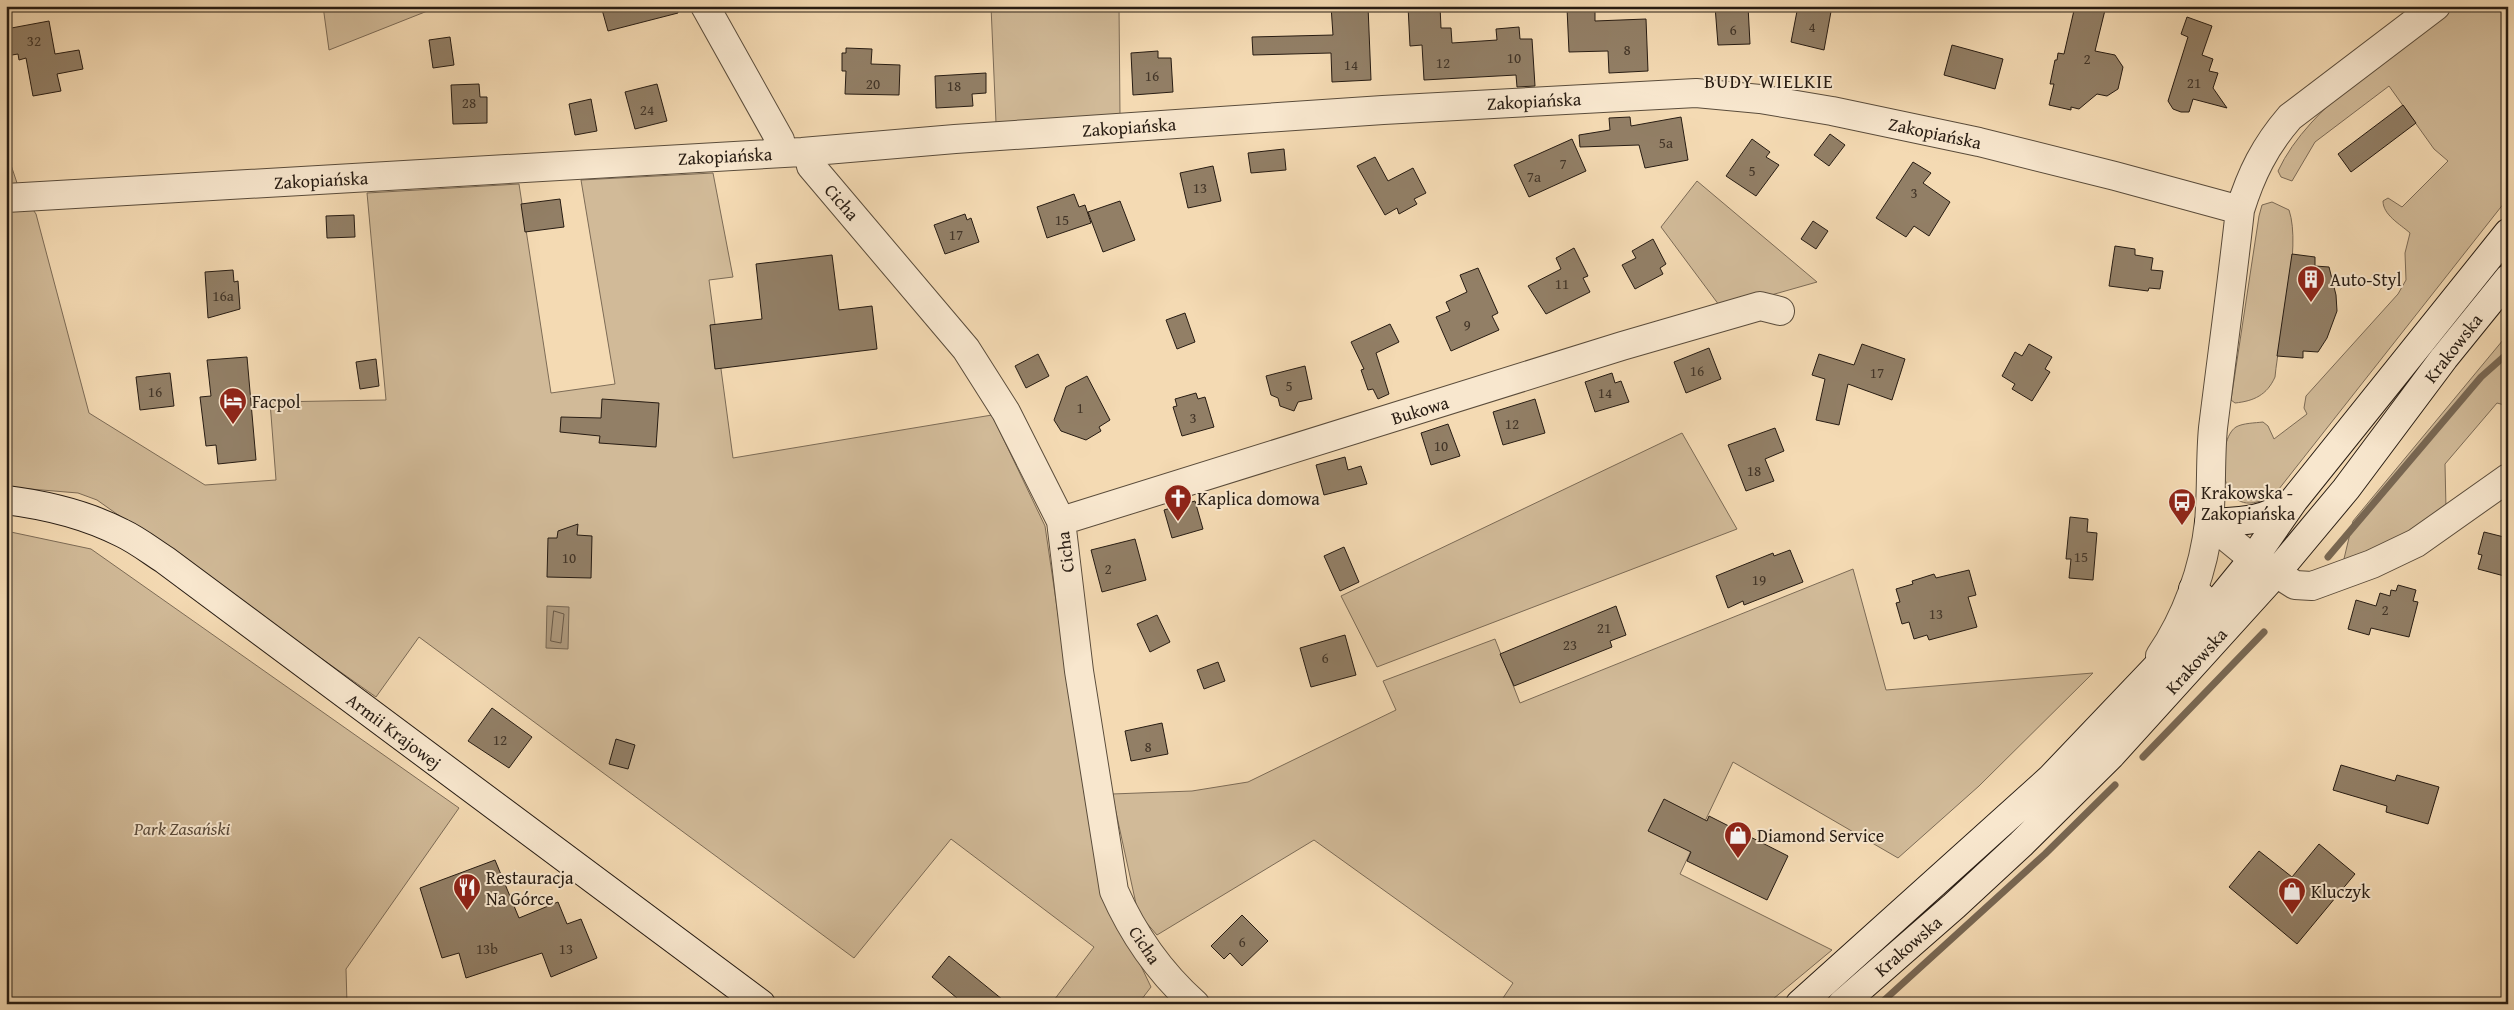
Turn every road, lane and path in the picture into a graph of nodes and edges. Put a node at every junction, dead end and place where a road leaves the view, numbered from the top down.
1 (705, 6) edge
2 (2436, 6) edge
3 (808, 152) junction
4 (782, 153) junction
5 (6, 198) edge
6 (2240, 210) junction
7 (2508, 233) edge
8 (2508, 279) edge
9 (1780, 311) dead end
10 (2508, 478) edge
11 (6, 500) edge
12 (2294, 500) junction
13 (1061, 521) junction
14 (2209, 523) junction
15 (2252, 559) junction
16 (2270, 580) junction
17 (2193, 589) junction
18 (2213, 608) junction
19 (2150, 672) junction
20 (761, 1004) edge
21 (1195, 1004) edge
22 (1800, 1004) edge
23 (1842, 1004) edge

1 - 4 street
2 - 6 street, Krakowska
3 - 4 street, Zakopiańska
3 - 6 street, Zakopiańska
3 - 13 street, Cicha
4 - 5 street, Zakopiańska
6 - 14 street, Krakowska
7 - 12 street, Krakowska
8 - 16 street, Krakowska
9 - 13 street, Bukowa
10 - 16 street
11 - 20 street, Armii Krajowej
12 - 14 street
12 - 15 street, Krakowska
13 - 21 street, Cicha
14 - 15 street
14 - 17 street, Krakowska
15 - 16 street
15 - 18 street, Krakowska
16 - 18 street
16 - 23 street, Krakowska
17 - 18 street
17 - 19 street, Krakowska
18 - 19 street, Krakowska
19 - 22 street, Krakowska

